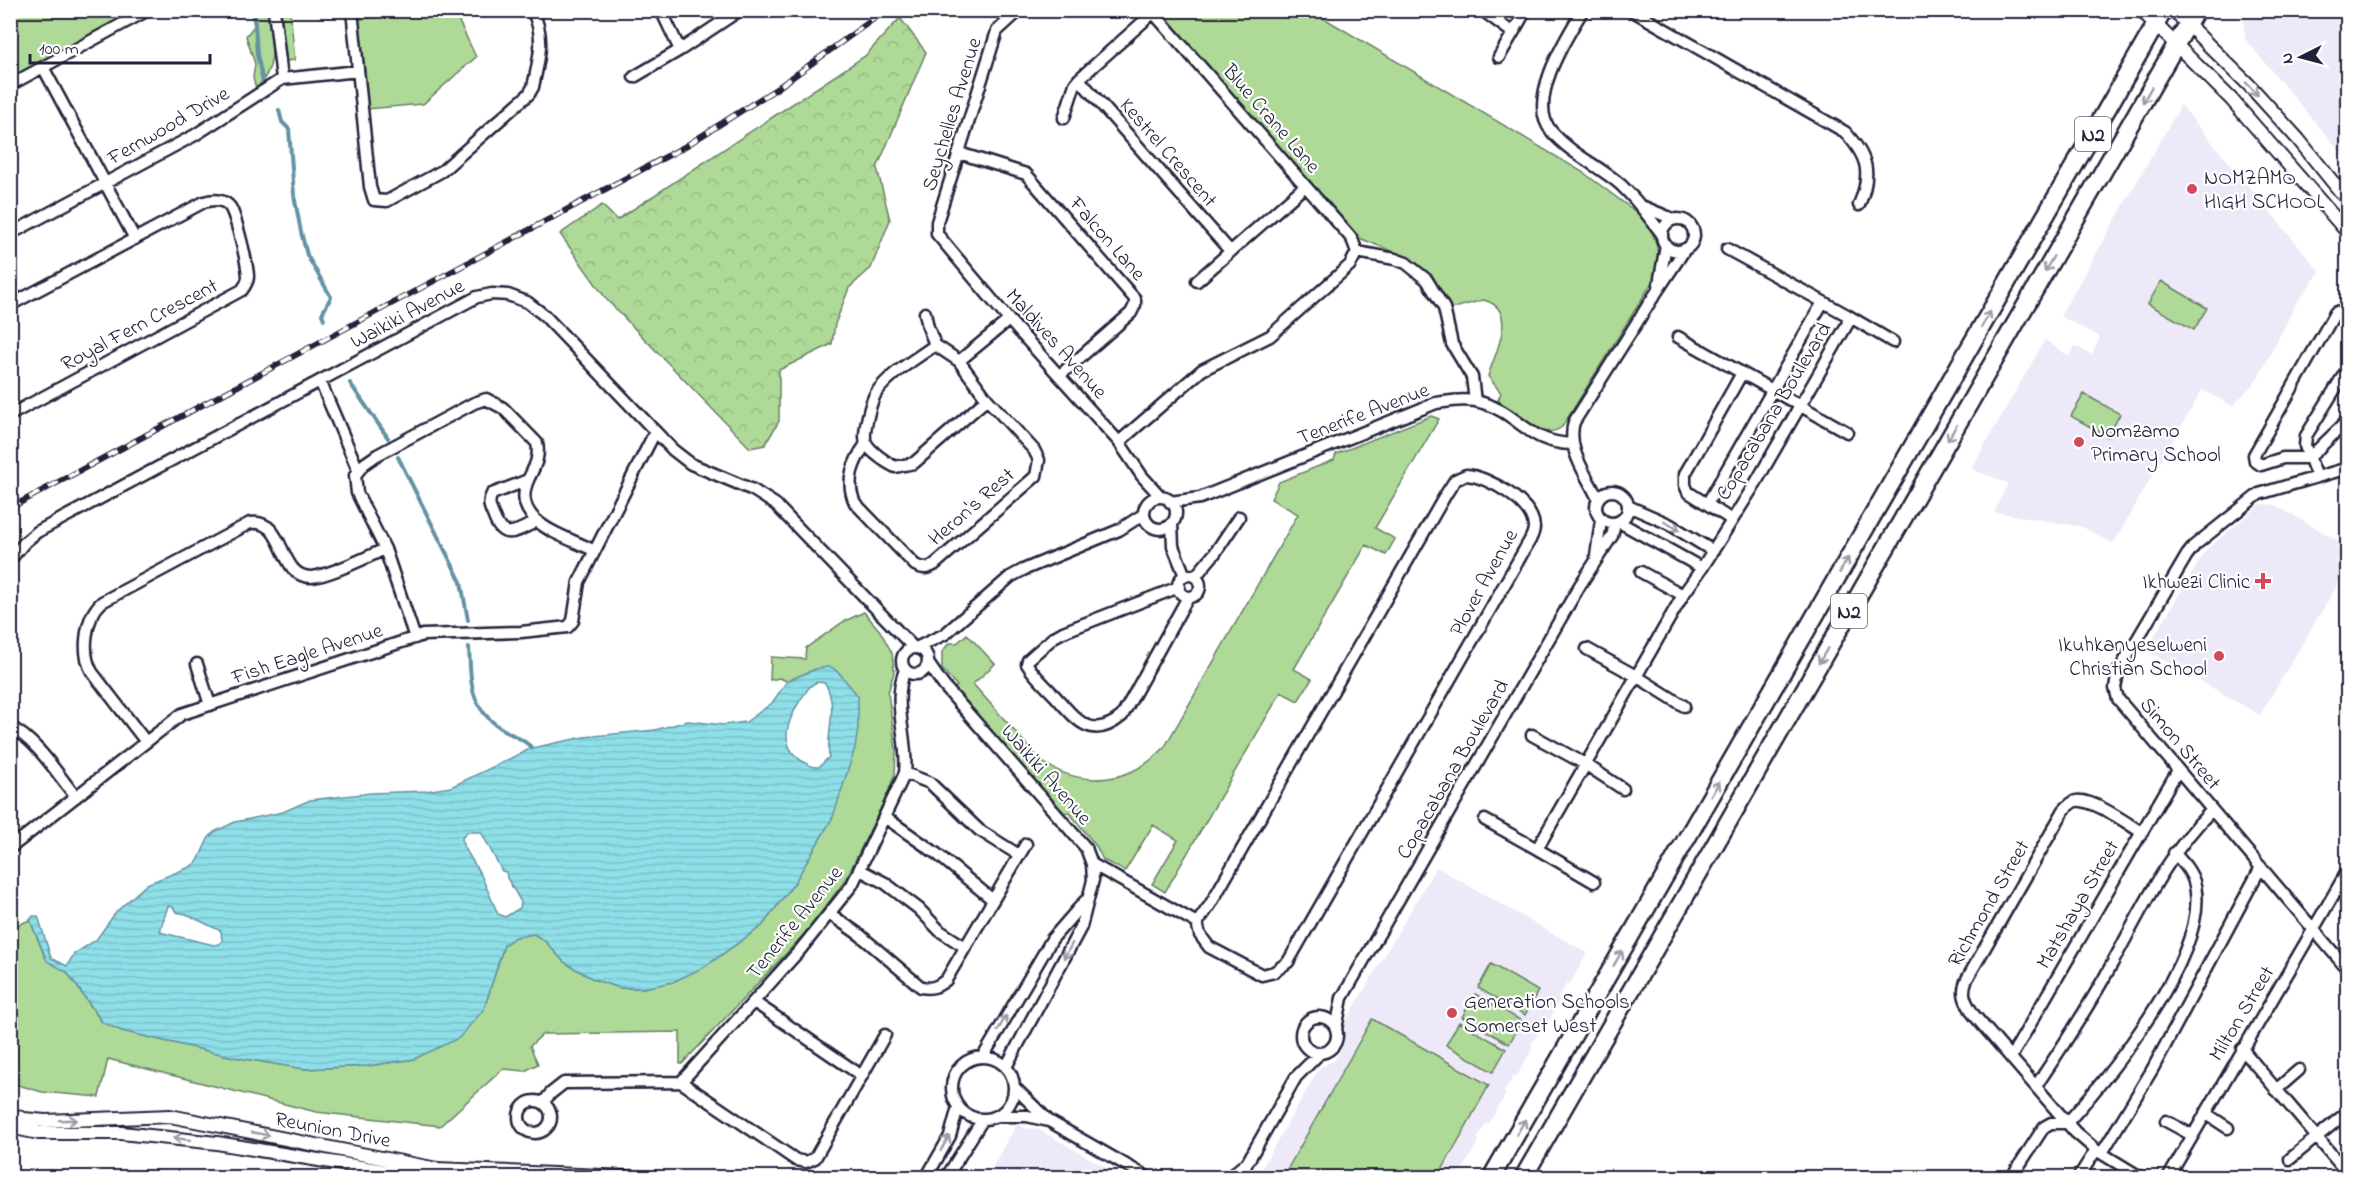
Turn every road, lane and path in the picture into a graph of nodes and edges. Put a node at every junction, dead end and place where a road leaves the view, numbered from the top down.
1 (148, 10) edge
2 (274, 10) edge
3 (352, 10) edge
4 (532, 10) edge
5 (661, 10) edge
6 (740, 10) edge
7 (1020, 10) edge
8 (1482, 10) edge
9 (1526, 10) edge
10 (1583, 10) edge
11 (1631, 10) edge
12 (2140, 10) edge
13 (2173, 10) edge
14 (1152, 12) edge
15 (2160, 18) edge
16 (2191, 18) edge
17 (1513, 33) junction
18 (2176, 44) junction
19 (680, 50) junction
20 (1499, 57) dead end
21 (43, 68) junction
22 (358, 71) junction
23 (634, 77) dead end
24 (282, 79) junction
25 (1079, 79) junction
26 (10, 85) edge
27 (1064, 118) dead end
28 (959, 153) junction
29 (106, 184) junction
30 (1305, 186) junction
31 (2348, 201) edge
32 (1859, 205) dead end
33 (1644, 207) junction
34 (1674, 219) junction
35 (2348, 233) edge
36 (10, 234) edge
37 (939, 238) joint
38 (135, 239) junction
39 (1664, 239) junction
40 (1685, 249) junction
41 (1727, 249) dead end
42 (1230, 251) junction
43 (1357, 252) junction
44 (1197, 281) dead end
45 (1659, 287) junction
46 (1823, 302) junction
47 (10, 305) edge
48 (925, 313) dead end
49 (1847, 315) junction
50 (2348, 315) edge
51 (1009, 320) junction
52 (1678, 337) dead end
53 (1893, 342) dead end
54 (935, 345) junction
55 (959, 361) junction
56 (2348, 368) edge
57 (1742, 373) junction
58 (1060, 375) junction
59 (321, 381) junction
60 (1772, 389) junction
61 (987, 399) junction
62 (1475, 401) junction
63 (1800, 405) junction
64 (10, 415) edge
65 (2348, 420) edge
66 (655, 432) junction
67 (1848, 432) dead end
68 (1119, 442) junction
69 (866, 444) junction
70 (1572, 444) junction
71 (2310, 458) junction
72 (2348, 468) edge
73 (358, 470) junction
74 (1586, 474) junction
75 (1142, 476) junction
76 (2316, 477) junction
77 (528, 480) junction
78 (1613, 491) junction
79 (1200, 498) junction
80 (1598, 499) junction
81 (1166, 500) junction
82 (1707, 504) junction
83 (1628, 506) junction
84 (1145, 509) junction
85 (1239, 517) dead end
86 (1173, 520) junction
87 (1601, 520) junction
88 (1732, 520) junction
89 (537, 522) junction
90 (1617, 523) junction
91 (1155, 528) junction
92 (1119, 530) junction
93 (1173, 546) junction
94 (385, 549) junction
95 (593, 550) junction
96 (1713, 551) junction
97 (10, 560) edge
98 (1595, 560) junction
99 (1702, 568) junction
100 (1641, 572) dead end
101 (1190, 577) junction
102 (1179, 587) junction
103 (1683, 595) junction
104 (1188, 597) junction
105 (890, 625) junction
106 (945, 634) junction
107 (415, 638) junction
108 (916, 647) junction
109 (1587, 649) dead end
110 (903, 654) junction
111 (928, 659) junction
112 (197, 664) dead end
113 (913, 672) junction
114 (1636, 676) junction
115 (944, 686) junction
116 (210, 705) junction
117 (1684, 706) dead end
118 (10, 718) edge
119 (10, 727) edge
120 (1532, 735) dead end
121 (25, 736) junction
122 (146, 742) junction
123 (1585, 764) junction
124 (2178, 770) junction
125 (905, 773) junction
126 (1623, 789) dead end
127 (76, 797) junction
128 (2212, 810) junction
129 (886, 818) junction
130 (1485, 820) dead end
131 (2141, 832) junction
132 (1026, 844) dead end
133 (10, 848) edge
134 (1537, 849) junction
135 (2174, 853) junction
136 (1019, 855) junction
137 (1092, 864) junction
138 (2261, 867) junction
139 (860, 870) junction
140 (2348, 870) edge
141 (1594, 882) dead end
142 (1088, 898) junction
143 (993, 900) junction
144 (830, 914) junction
145 (1197, 923) junction
146 (2313, 929) junction
147 (965, 947) junction
148 (2348, 970) edge
149 (1342, 998) junction
150 (754, 1002) junction
151 (1319, 1017) junction
152 (1336, 1029) junction
153 (885, 1035) dead end
154 (1304, 1046) junction
155 (2242, 1049) junction
156 (1319, 1054) junction
157 (983, 1057) junction
158 (2011, 1057) junction
159 (1006, 1067) junction
160 (2299, 1070) dead end
161 (862, 1076) junction
162 (1296, 1077) junction
163 (681, 1082) junction
164 (2036, 1086) junction
165 (1014, 1087) junction
166 (2276, 1090) junction
167 (543, 1103) dead end
168 (958, 1107) junction
169 (2205, 1113) junction
170 (10, 1114) edge
171 (998, 1116) junction
172 (2340, 1118) dead end
173 (983, 1119) junction
174 (1050, 1121) junction
175 (2166, 1121) dead end
176 (2067, 1123) junction
177 (10, 1127) edge
178 (2228, 1128) dead end
179 (2192, 1136) junction
180 (2316, 1137) junction
181 (2099, 1152) junction
182 (2290, 1159) dead end
183 (1247, 1163) junction
184 (2348, 1174) edge
185 (426, 1178) edge
186 (650, 1178) edge
187 (926, 1178) edge
188 (946, 1178) edge
189 (1149, 1178) edge
190 (1228, 1178) edge
191 (1240, 1178) edge
192 (1491, 1178) edge
193 (1523, 1178) edge
194 (2012, 1178) edge
195 (2078, 1178) edge
196 (2142, 1178) edge
197 (2168, 1178) edge

1 - 21 street
2 - 24 street
3 - 22 street
4 - 22 street
5 - 19 street
6 - 19 street
7 - 28 street, Seychelles Avenue
8 - 17 street
9 - 17 street
10 - 33 street
11 - 32 street
12 - 15 street
13 - 16 street
14 - 25 street
14 - 30 street, Blue Crane Lane
15 - 18 street
192 -> 15 highway, N2
16 - 18 highway, N2
16 -> 31 street
17 - 20 street
18 - 35 street
18 -> 193 highway, N2
19 - 23 street
21 - 26 street
21 - 29 street
22 - 24 street
24 - 29 street, Fernwood Drive
25 - 27 street
25 - 42 street, Kestrel Crescent
28 - 37 street, Seychelles Avenue
28 - 58 street, Falcon Lane
29 - 36 street, Fernwood Drive
29 - 38 street
30 - 42 street
30 - 43 street, Blue Crane Lane
33 - 34 street
33 - 39 street
34 - 39 street
34 - 40 street
37 - 51 street, Maldives Avenue
38 - 47 street, Royal Fern Crescent
38 - 64 street, Royal Fern Crescent
39 - 40 street
39 - 45 street
40 - 45 street
41 - 46 street, Copacabana Boulevard
42 - 44 street
43 - 62 street
43 - 68 street
45 - 70 street
46 - 49 street, Copacabana Boulevard
46 - 60 street
48 - 54 street
49 - 53 street
49 - 63 street, Copacabana Boulevard
50 - 71 street
51 - 55 street
51 - 58 street, Maldives Avenue
52 - 57 street
54 - 55 street, Heron's Rest
54 - 69 street, Heron's Rest
55 - 61 street, Heron's Rest
56 - 71 street
57 - 60 street
57 - 82 street
58 - 68 street, Maldives Avenue
59 - 66 street, Waikiki Avenue
59 - 73 street
59 - 97 street, Waikiki Avenue
60 - 63 street
60 - 82 street
61 - 69 street
61 - 69 street, Heron's Rest
62 - 70 street, Tenerife Avenue
62 - 79 street, Tenerife Avenue
63 - 67 street
63 - 88 street, Copacabana Boulevard
65 - 71 street
66 - 95 street
66 - 105 street, Waikiki Avenue
68 - 75 street, Maldives Avenue
70 - 74 street
71 - 76 street
72 - 76 street, Simon Street
73 - 77 street
73 - 94 street
74 - 78 street
74 - 80 street
75 - 81 street, Maldives Avenue
75 - 84 street, Maldives Avenue
76 - 124 street, Simon Street
77 - 89 street
77 - 89 street
78 - 80 street
78 - 83 street
79 - 81 street, Tenerife Avenue
79 - 86 street, Tenerife Avenue
80 - 87 street
81 - 84 street
81 - 86 street
82 - 88 street
83 - 90 street
83 -> 96 street
84 - 91 street
84 - 92 street
85 - 101 street
86 - 91 street
86 - 93 street
87 - 90 street
87 - 98 street, Copacabana Boulevard
88 - 96 street, Copacabana Boulevard
89 - 95 street
90 - 98 street, Copacabana Boulevard
90 - 99 street
91 - 92 street
91 - 93 street
92 - 106 street
93 - 101 street
94 - 107 street
94 - 122 street
95 - 107 street, Fish Eagle Avenue
96 - 99 street, Copacabana Boulevard
98 - 149 street, Copacabana Boulevard
99 - 103 street, Copacabana Boulevard
100 - 103 street
101 - 102 street
101 - 104 street
102 - 104 street
102 - 104 street
103 - 114 street, Copacabana Boulevard
105 - 108 street, Waikiki Avenue
105 - 110 street, Waikiki Avenue
106 - 108 street
106 - 111 street
107 - 116 street, Fish Eagle Avenue
108 - 110 street
108 - 111 street
109 - 114 street
110 - 113 street
111 - 113 street
111 - 115 street, Waikiki Avenue
112 - 116 street, Fish Eagle Avenue
113 - 115 street, Waikiki Avenue
113 - 125 street, Tenerife Avenue
114 - 117 street
114 - 123 street, Copacabana Boulevard
115 - 137 street, Waikiki Avenue
116 - 122 street, Fish Eagle Avenue
118 - 121 street
119 - 121 street
120 - 123 street
121 - 127 street
122 - 127 street, Fish Eagle Avenue
123 - 126 street
123 - 134 street, Copacabana Boulevard
124 - 128 street, Simon Street
124 - 131 street, Matshaya Street
125 - 129 street, Tenerife Avenue
125 - 136 street
127 - 133 street, Fish Eagle Avenue
128 - 135 street
128 - 138 street, Simon Street
129 - 139 street, Tenerife Avenue
129 - 143 street
130 - 134 street
131 - 158 street, Matshaya Street
131 - 158 street, Richmond Street
132 - 136 street
134 - 141 street
135 - 164 street
135 - 176 street
136 - 143 street
137 - 142 street
137 - 145 street
138 - 146 street, Simon Street
138 - 181 street
139 - 144 street, Tenerife Avenue
139 - 147 street
140 - 146 street, Milton Street
157 -> 142 street
142 -> 159 street
143 - 147 street
144 - 147 street
144 - 150 street, Tenerife Avenue
145 - 145 street, Plover Avenue
146 - 148 street, Simon Street
146 - 155 street, Milton Street
149 - 151 street, Copacabana Boulevard
149 - 152 street, Copacabana Boulevard
150 - 161 street
150 - 163 street, Tenerife Avenue
151 - 152 street
151 - 154 street
152 - 156 street
153 - 161 street
154 - 156 street
154 - 162 street
155 - 166 street
155 - 169 street, Milton Street
156 - 162 street
157 - 159 street
157 - 168 street
158 - 164 street, Richmond Street
159 - 165 street
160 - 166 street
161 - 163 street
162 - 183 street
163 - 167 street
164 - 176 street, Richmond Street
165 - 171 street
165 - 174 street
166 - 180 street
168 - 173 street
187 -> 168 street
169 - 178 street
169 - 179 street, Milton Street
170 -> 186 street, Reunion Drive
171 - 173 street
171 - 174 street
172 - 180 street
173 - 188 street
174 - 189 street
175 - 179 street
176 - 181 street, Richmond Street
176 - 194 street
185 -> 177 street, Reunion Drive
179 - 197 street, Milton Street
180 - 182 street
180 - 184 street
181 - 195 street
181 - 196 street, Richmond Street
183 - 190 street
183 - 191 street

